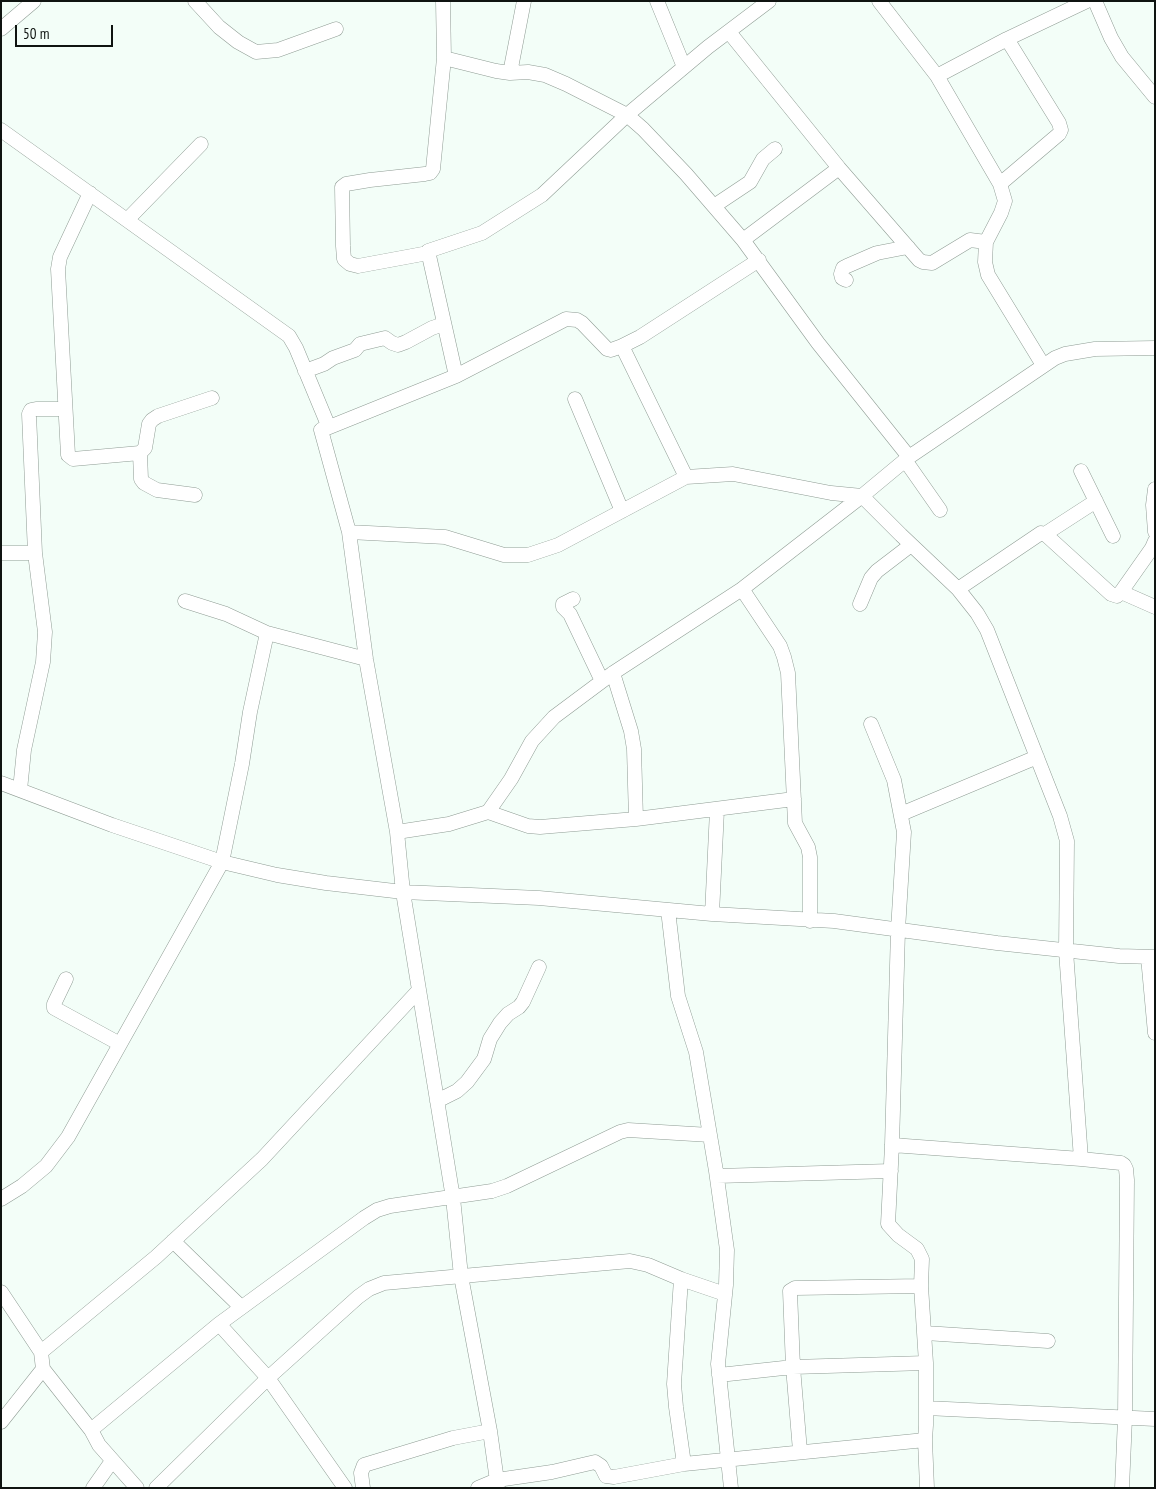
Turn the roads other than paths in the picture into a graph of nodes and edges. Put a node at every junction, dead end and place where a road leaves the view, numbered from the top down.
1 (34, 1) edge
2 (195, 1) edge
3 (444, 1) edge
4 (524, 1) edge
5 (658, 1) edge
6 (769, 1) edge
7 (879, 1) edge
8 (1087, 1) edge
9 (1096, 1) edge
10 (1, 29) edge
11 (336, 29) dead end
12 (729, 32) junction
13 (1007, 39) junction
14 (444, 58) junction
15 (684, 67) junction
16 (510, 73) junction
17 (937, 76) junction
18 (1153, 93) edge
19 (627, 116) junction
20 (1, 130) edge
21 (201, 144) dead end
22 (776, 149) dead end
23 (839, 168) junction
24 (1000, 184) junction
25 (90, 193) junction
26 (714, 206) junction
27 (127, 220) junction
28 (743, 240) junction
29 (986, 242) junction
30 (908, 247) junction
31 (428, 253) junction
32 (759, 260) junction
33 (846, 280) dead end
34 (444, 324) junction
35 (622, 346) junction
36 (1155, 348) edge
37 (1043, 365) junction
38 (305, 371) junction
39 (456, 376) junction
40 (212, 398) dead end
41 (575, 399) dead end
42 (65, 409) junction
43 (321, 430) junction
44 (140, 453) junction
45 (907, 458) junction
46 (1081, 471) dead end
47 (686, 477) junction
48 (1155, 489) edge
49 (195, 495) dead end
50 (862, 496) junction
51 (1096, 501) junction
52 (940, 510) dead end
53 (622, 511) junction
54 (349, 532) junction
55 (1155, 532) edge
56 (1045, 534) junction
57 (1113, 536) dead end
58 (1155, 541) edge
59 (911, 545) junction
60 (1, 553) edge
61 (35, 553) junction
62 (742, 588) junction
63 (958, 589) junction
64 (1121, 592) junction
65 (573, 599) dead end
66 (185, 601) dead end
67 (860, 604) dead end
68 (1155, 607) edge
69 (267, 633) junction
70 (366, 660) junction
71 (608, 677) junction
72 (871, 724) dead end
73 (1037, 757) junction
74 (1, 783) edge
75 (20, 790) junction
76 (794, 799) junction
77 (717, 810) junction
78 (488, 812) junction
79 (901, 814) junction
80 (636, 819) junction
81 (397, 832) junction
82 (222, 862) junction
83 (403, 892) junction
84 (668, 910) junction
85 (712, 914) junction
86 (810, 921) junction
87 (898, 930) junction
88 (1066, 951) junction
89 (1152, 957) edge
90 (539, 967) dead end
91 (66, 979) dead end
92 (420, 990) junction
93 (1155, 1033) edge
94 (120, 1044) junction
95 (437, 1101) junction
96 (710, 1135) junction
97 (892, 1145) junction
98 (1081, 1159) junction
99 (891, 1171) junction
100 (717, 1176) junction
101 (453, 1198) junction
102 (1, 1199) edge
103 (173, 1241) junction
104 (461, 1276) junction
105 (681, 1279) junction
106 (921, 1286) junction
107 (1, 1292) edge
108 (725, 1294) junction
109 (241, 1308) junction
110 (219, 1324) junction
111 (925, 1333) junction
112 (1048, 1341) dead end
113 (41, 1352) junction
114 (926, 1362) junction
115 (793, 1368) junction
116 (43, 1369) junction
117 (719, 1375) junction
118 (268, 1378) junction
119 (926, 1408) junction
120 (1125, 1418) junction
121 (1155, 1419) edge
122 (1, 1422) edge
123 (92, 1430) junction
124 (490, 1431) junction
125 (925, 1440) junction
126 (800, 1451) junction
127 (728, 1459) junction
128 (112, 1461) junction
129 (684, 1464) junction
130 (498, 1484) edge
131 (93, 1488) edge
132 (137, 1488) edge
133 (156, 1488) edge
134 (345, 1488) edge
135 (363, 1488) edge
136 (478, 1488) edge
137 (731, 1488) edge
138 (927, 1488) edge
139 (1122, 1488) edge

1 - 10 street
2 - 11 street
3 - 14 street
4 - 16 street
5 - 15 street
6 - 12 street
7 - 17 street
8 - 13 street
9 - 18 street
12 - 15 street
12 - 23 street
13 - 17 street
13 - 24 street
14 - 16 street
14 - 31 street
15 - 19 street
16 - 19 street
17 - 24 street
19 - 26 street
19 - 31 street
20 - 25 street
21 - 27 street
22 - 26 street
23 - 28 street
23 - 30 street
24 - 29 street
25 - 27 street
25 - 42 street
26 - 28 street
27 - 38 street
28 - 32 street
29 - 30 street
29 - 37 street
30 - 33 street
31 - 34 street
32 - 35 street
32 - 45 street
34 - 38 street
34 - 39 street
35 - 39 street
35 - 47 street
36 - 37 street
37 - 45 street
38 - 43 street
39 - 43 street
40 - 44 street
41 - 53 street
42 - 44 street
42 - 61 street
43 - 54 street
44 - 49 street
45 - 50 street
45 - 52 street
46 - 51 street
47 - 50 street
47 - 53 street
48 - 55 street
50 - 59 street
50 - 62 street
51 - 56 street
51 - 57 street
53 - 54 street
54 - 70 street
56 - 63 street
56 - 64 street
58 - 64 street
59 - 63 street
59 - 67 street
60 - 61 street
61 - 75 street
62 - 71 street
62 - 76 street
63 - 73 street
64 - 68 street
65 - 71 street
66 - 69 street
69 - 70 street
69 - 82 street
70 - 81 street
71 - 78 street
71 - 80 street
72 - 79 street
73 - 79 street
73 - 88 street
74 - 75 street
75 - 82 street
76 - 77 street
76 - 86 street
77 - 80 street
77 - 85 street
78 - 80 street
78 - 81 street
79 - 87 street
81 - 83 street
82 - 83 street
82 - 94 street
83 - 84 street
83 - 92 street
84 - 85 street
84 - 96 street
85 - 86 street
86 - 87 street
87 - 88 street
87 - 97 street
88 - 89 street
88 - 98 street
89 - 93 street
90 - 95 street
91 - 94 street
92 - 95 street
92 - 103 street
94 - 102 street
95 - 101 street
96 - 100 street
96 - 101 street
97 - 98 street
97 - 99 street
98 - 120 street
99 - 100 street
99 - 106 street
100 - 108 street
101 - 104 street
101 - 109 street
103 - 109 street
103 - 113 street
104 - 105 street
104 - 118 street
104 - 124 street
105 - 108 street
105 - 129 street
106 - 111 street
106 - 115 street
107 - 113 street
108 - 117 street
109 - 110 street
110 - 118 street
110 - 123 street
111 - 112 street
111 - 114 street
113 - 116 street
114 - 115 street
114 - 119 street
115 - 117 street
115 - 126 street
116 - 122 street
116 - 123 street
117 - 127 street
118 - 133 street
118 - 134 street
119 - 120 street
119 - 125 street
120 - 121 street
120 - 139 street
123 - 128 street
124 - 130 street
124 - 135 street
125 - 126 street
125 - 138 street
126 - 127 street
127 - 129 street
127 - 137 street
128 - 131 street
128 - 132 street
129 - 130 street
130 - 136 street

